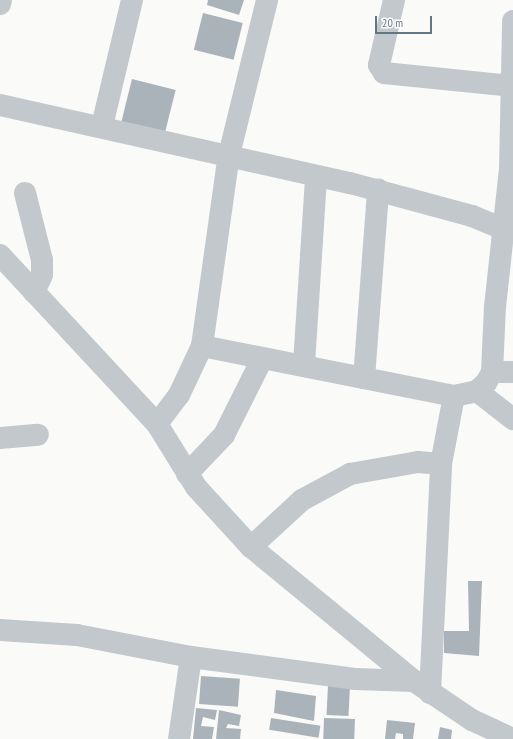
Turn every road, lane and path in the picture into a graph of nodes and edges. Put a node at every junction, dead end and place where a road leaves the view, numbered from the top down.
1 (1, 0) edge
2 (132, 0) edge
3 (268, 0) edge
4 (394, 0) edge
5 (0, 4) edge
6 (513, 21) edge
7 (511, 86) junction
8 (0, 105) edge
9 (102, 126) junction
10 (512, 147) edge
11 (229, 155) junction
12 (316, 176) junction
13 (378, 190) junction
14 (25, 194) dead end
15 (508, 230) edge
16 (0, 255) edge
17 (34, 292) junction
18 (202, 346) junction
19 (262, 359) junction
20 (304, 364) junction
21 (492, 372) junction
22 (513, 372) edge
23 (364, 378) junction
24 (477, 391) junction
25 (454, 396) junction
26 (513, 419) edge
27 (157, 424) junction
28 (38, 435) dead end
29 (0, 438) edge
30 (441, 464) junction
31 (187, 474) junction
32 (251, 547) junction
33 (0, 630) edge
34 (191, 657) junction
35 (422, 687) junction
36 (470, 729) edge
37 (180, 739) edge
38 (513, 739) edge

1 - 5 street
2 - 9 street
3 - 11 street
4 - 7 street
6 - 7 street
7 - 10 street
8 - 9 street
9 - 11 street
10 - 15 street
11 - 12 street
11 - 18 street
12 - 13 street
12 - 20 street
13 - 15 street
13 - 23 street
14 - 17 street
15 - 21 street
16 - 17 street
17 - 27 street
18 - 19 street
18 - 27 street
19 - 20 street
19 - 31 street
20 - 23 street
21 - 22 street
21 - 24 street
23 - 25 street
24 - 25 street
24 - 26 street
25 - 30 street
27 - 31 street
28 - 29 street
30 - 32 street
30 - 35 street
31 - 32 street
32 - 35 street
33 - 34 street
34 - 35 street
34 - 37 street
35 - 36 street
36 - 38 street

